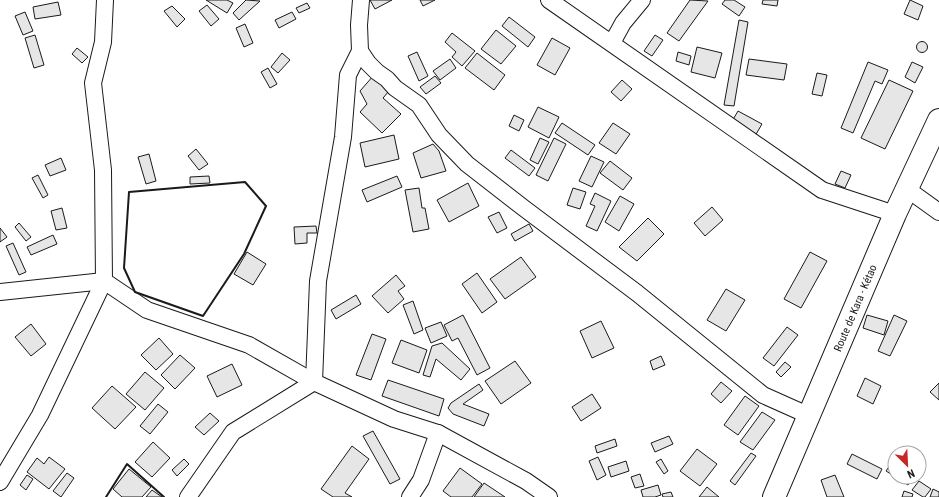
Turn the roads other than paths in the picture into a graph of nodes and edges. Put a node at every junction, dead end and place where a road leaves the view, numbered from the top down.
1 (105, 0) edge
2 (361, 0) edge
3 (549, 0) edge
4 (642, 0) edge
5 (612, 43) junction
6 (360, 51) junction
7 (939, 120) edge
8 (907, 189) junction
9 (939, 212) edge
10 (895, 214) junction
11 (104, 281) junction
12 (0, 292) edge
13 (314, 382) junction
14 (810, 416) junction
15 (438, 433) junction
16 (0, 482) edge
17 (188, 497) edge
18 (410, 497) edge
19 (549, 497) edge
20 (774, 497) edge

1 - 11 street
2 - 6 street
3 - 5 street
4 - 5 street
5 - 10 street
6 - 13 street
6 - 14 street
7 - 8 main road, Route de Kara - Kétao
8 - 9 street
8 - 10 main road, Route de Kara - Kétao
10 - 14 main road, Route de Kara - Kétao
11 - 12 street
11 - 13 street
11 - 16 street
13 - 15 street
13 - 17 street
14 - 20 main road, Route de Kara - Kétao
15 - 18 street
15 - 19 street

